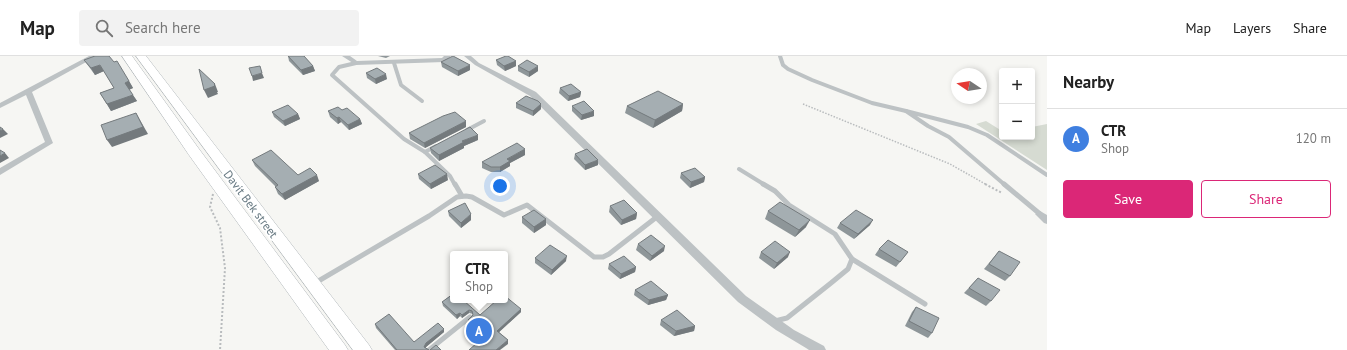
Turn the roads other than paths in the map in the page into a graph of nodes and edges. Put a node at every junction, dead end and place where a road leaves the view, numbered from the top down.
1 (94, 56) edge
2 (127, 56) edge
3 (141, 56) edge
4 (345, 56) edge
5 (448, 56) edge
6 (467, 56) edge
7 (780, 56) edge
8 (356, 63) junction
9 (394, 63) junction
10 (28, 90) junction
11 (422, 101) dead end
12 (0, 106) edge
13 (906, 111) junction
14 (484, 121) dead end
15 (464, 131) edge
16 (438, 145) edge
17 (425, 152) junction
18 (739, 169) dead end
19 (0, 172) edge
20 (1047, 175) edge
21 (462, 196) junction
22 (1040, 214) joint
23 (658, 216) junction
24 (1047, 221) edge
25 (265, 222) junction
26 (251, 229) junction
27 (852, 259) junction
28 (312, 284) junction
29 (925, 304) dead end
30 (470, 317) edge
31 (771, 322) junction
32 (339, 350) edge
33 (363, 350) edge
34 (429, 350) edge
35 (820, 350) edge

1 - 10 street
2 - 26 main road, Davit Bek street
3 - 25 main road, Davit Bek street
4 - 8 street
5 - 9 street
6 - 23 street
7 - 13 lane
8 - 9 street
8 - 17 lane
9 - 11 lane
10 - 12 street
10 - 19 street
13 - 20 lane
13 - 22 lane
14 - 15 lane
16 - 17 lane
17 - 21 lane
18 - 27 lane
21 - 23 lane
21 - 28 lane
22 - 24 street
23 - 31 street
25 - 26 main road
25 - 28 main road, Davit Bek street
26 - 32 main road, Davit Bek street
27 - 29 lane
27 - 31 lane
28 - 33 main road, Davit Bek street
30 - 34 lane
31 - 35 street

